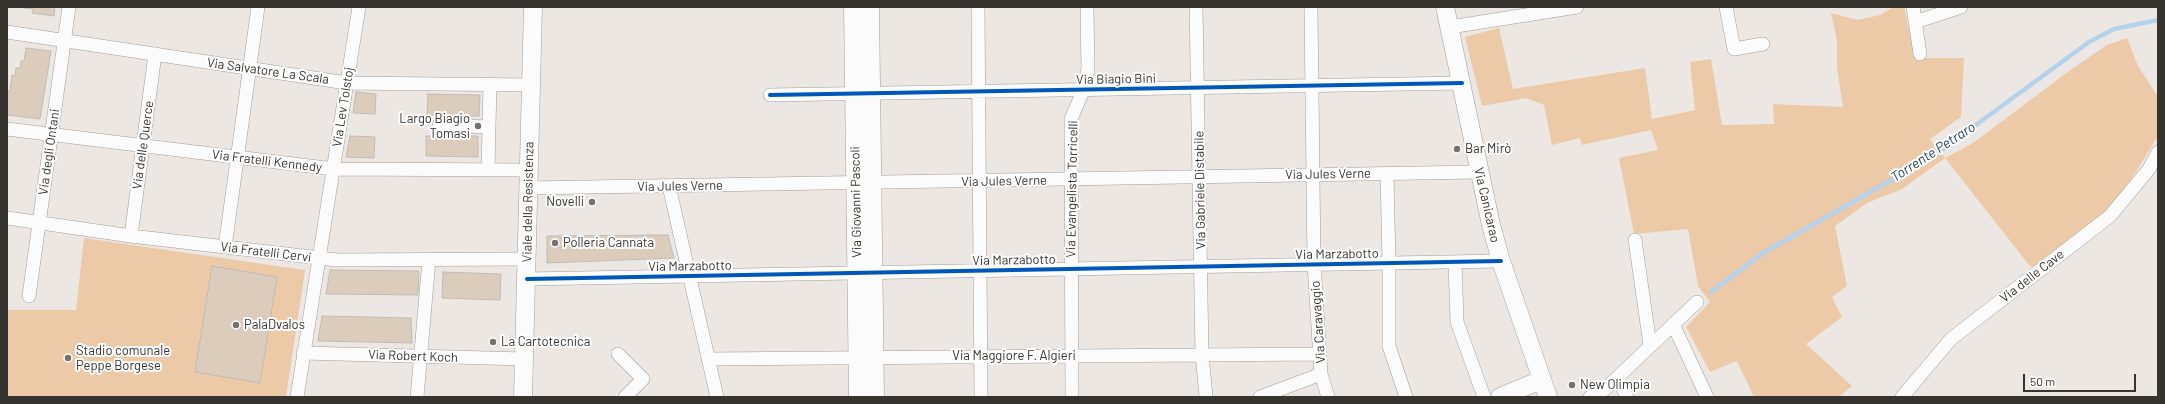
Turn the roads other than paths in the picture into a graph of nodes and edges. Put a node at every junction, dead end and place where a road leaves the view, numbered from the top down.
1 (69, 7) edge
2 (258, 7) edge
3 (359, 7) edge
4 (533, 7) edge
5 (853, 7) edge
6 (870, 7) edge
7 (978, 7) edge
8 (1087, 7) edge
9 (1196, 7) edge
10 (1311, 7) edge
11 (1445, 7) edge
12 (1576, 7) edge
13 (1726, 7) edge
14 (1913, 7) edge
15 (1961, 7) edge
16 (1915, 22) junction
17 (1450, 27) junction
18 (7, 32) edge
19 (64, 41) junction
20 (1763, 44) dead end
21 (155, 54) junction
22 (1920, 54) dead end
23 (249, 68) junction
24 (347, 83) junction
25 (1462, 83) junction
26 (490, 84) junction
27 (531, 85) junction
28 (1312, 86) junction
29 (1198, 88) junction
30 (1084, 89) junction
31 (978, 91) junction
32 (863, 93) junction
33 (770, 94) dead end
34 (439, 125) dead end
35 (489, 126) junction
36 (7, 129) edge
37 (51, 134) junction
38 (143, 146) junction
39 (2158, 152) edge
40 (237, 157) junction
41 (334, 169) junction
42 (488, 169) junction
43 (529, 170) junction
44 (1479, 172) junction
45 (1313, 174) junction
46 (1387, 174) junction
47 (1200, 177) junction
48 (1072, 179) junction
49 (978, 181) junction
50 (864, 183) junction
51 (669, 186) junction
52 (529, 188) junction
53 (7, 218) edge
54 (39, 222) junction
55 (131, 236) junction
56 (1635, 240) dead end
57 (225, 247) junction
58 (320, 258) junction
59 (526, 259) junction
60 (429, 260) junction
61 (1501, 261) junction
62 (1455, 262) junction
63 (1390, 263) junction
64 (1314, 264) junction
65 (1200, 267) junction
66 (1071, 269) junction
67 (979, 271) junction
68 (865, 273) junction
69 (689, 276) junction
70 (527, 279) junction
71 (29, 296) dead end
72 (1697, 302) dead end
73 (1674, 324) junction
74 (1650, 345) junction
75 (303, 353) junction
76 (618, 354) dead end
77 (1202, 354) junction
78 (1320, 354) junction
79 (421, 356) junction
80 (1072, 356) junction
81 (866, 357) junction
82 (981, 357) junction
83 (524, 359) junction
84 (708, 359) junction
85 (1321, 374) junction
86 (1618, 378) junction
87 (1541, 380) junction
88 (297, 397) edge
89 (418, 397) edge
90 (523, 397) edge
91 (625, 397) edge
92 (717, 397) edge
93 (858, 397) edge
94 (875, 397) edge
95 (981, 397) edge
96 (1072, 397) edge
97 (1206, 397) edge
98 (1260, 397) edge
99 (1328, 397) edge
100 (1406, 397) edge
101 (1484, 397) edge
102 (1500, 397) edge
103 (1548, 397) edge
104 (1590, 397) edge
105 (1627, 397) edge
106 (1708, 397) edge
107 (1902, 397) edge

1 - 19 street, Via degli Ontani
2 - 23 street
3 - 24 street, Via Lev Tolstoj
4 - 27 street, Viale della Resistenza
5 - 32 street, Via Giovanni Pascoli
6 - 32 street, Via Giovanni Pascoli
7 - 31 street
8 - 30 street, Via Evangelista Torricelli
9 - 29 street, Via Gabriele Distabile
10 - 28 street, Via Caravaggio
11 - 17 street, Via Canicarao
12 - 17 street
13 - 20 street
14 - 16 street
15 - 16 street
16 - 22 street
17 - 25 street, Via Canicarao
18 - 19 street, Via Salvatore La Scala
19 - 21 street, Via Salvatore La Scala
19 - 37 street, Via degli Ontani
21 - 23 street, Via Salvatore La Scala
21 - 38 street, Via delle Querce
23 - 24 street, Via Salvatore La Scala
23 - 40 street
24 - 26 street, Via Salvatore La Scala
24 - 41 street, Via Lev Tolstoj
25 - 28 street, Via Biagio Bini
25 - 44 street, Via Canicarao
26 - 27 street, Via Salvatore La Scala
26 - 35 street
27 - 43 street, Viale della Resistenza
28 - 29 street, Via Biagio Bini
28 - 45 street, Via Caravaggio
29 - 30 street, Via Biagio Bini
29 - 47 street, Via Gabriele Distabile
30 - 31 street, Via Biagio Bini
30 - 48 street, Via Evangelista Torricelli
31 - 32 street, Via Biagio Bini
31 - 49 street
32 - 33 street, Via Biagio Bini
32 - 50 street, Via Giovanni Pascoli
34 - 35 street
35 - 42 street
36 - 37 street, Via Fratelli Kennedy
37 - 38 street, Via Fratelli Kennedy
37 - 54 street, Via degli Ontani
38 - 40 street, Via Fratelli Kennedy
38 - 55 street, Via delle Querce
39 - 107 street, Via delle Cave
40 - 41 street, Via Fratelli Kennedy
40 - 57 street
41 - 42 street, Via Fratelli Kennedy
41 - 58 street, Via Lev Tolstoj
42 - 43 street, Via Fratelli Kennedy
43 - 52 street, Viale della Resistenza
44 - 46 street, Via Jules Verne
44 - 61 street, Via Canicarao
45 - 46 street, Via Jules Verne
45 - 47 street, Via Jules Verne
45 - 64 street, Via Caravaggio
46 - 63 street
47 - 48 street, Via Jules Verne
47 - 65 street, Via Gabriele Distabile
48 - 49 street, Via Jules Verne
48 - 66 street, Via Evangelista Torricelli
49 - 50 street, Via Jules Verne
49 - 67 street
50 - 51 street, Via Jules Verne
50 - 68 street, Via Giovanni Pascoli
51 - 52 street, Via Jules Verne
51 - 69 street
52 - 59 street, Viale della Resistenza
53 - 54 street, Via Fratelli Cervi
54 - 55 street, Via Fratelli Cervi
54 - 71 street, Via degli Ontani
55 - 57 street, Via Fratelli Cervi
56 - 74 street
57 - 58 street, Via Fratelli Cervi
58 - 60 street, Via Fratelli Cervi
58 - 75 street, Via Lev Tolstoj
59 - 60 street, Via Fratelli Cervi
59 - 70 street, Viale della Resistenza
60 - 79 street
61 - 62 street, Via Marzabotto
61 - 87 street, Via Canicarao
62 - 63 street, Via Marzabotto
62 - 101 street
63 - 64 street, Via Marzabotto
63 - 100 street
64 - 65 street, Via Marzabotto
64 - 78 street, Via Caravaggio
65 - 66 street, Via Marzabotto
65 - 77 street, Via Gabriele Distabile
66 - 67 street, Via Marzabotto
66 - 80 street, Via Evangelista Torricelli
67 - 68 street, Via Marzabotto
67 - 82 street
68 - 69 street, Via Marzabotto
68 - 81 street, Via Giovanni Pascoli
69 - 70 street, Via Marzabotto
69 - 84 street
70 - 83 street, Viale della Resistenza
72 - 73 street
73 - 74 street
73 - 106 street
74 - 86 street
75 - 79 street, Via Robert Koch
75 - 88 street, Via Lev Tolstoj
76 - 91 street
77 - 78 street, Via Maggiore F. Algieri
77 - 80 street, Via Maggiore F. Algieri
77 - 97 street, Via Gabriele Distabile
78 - 85 street, Via Caravaggio
79 - 83 street, Via Robert Koch
79 - 89 street
80 - 82 street, Via Maggiore F. Algieri
80 - 96 street, Via Evangelista Torricelli
81 - 82 street, Via Maggiore F. Algieri
81 - 84 street, Via Maggiore F. Algieri
81 - 93 street, Via Giovanni Pascoli
81 - 94 street, Via Giovanni Pascoli
82 - 95 street
83 - 90 street, Viale della Resistenza
84 - 92 street
85 - 98 street
85 - 99 street, Via Caravaggio
86 - 104 street
86 - 105 street
87 - 102 street
87 - 103 street, Via Canicarao

